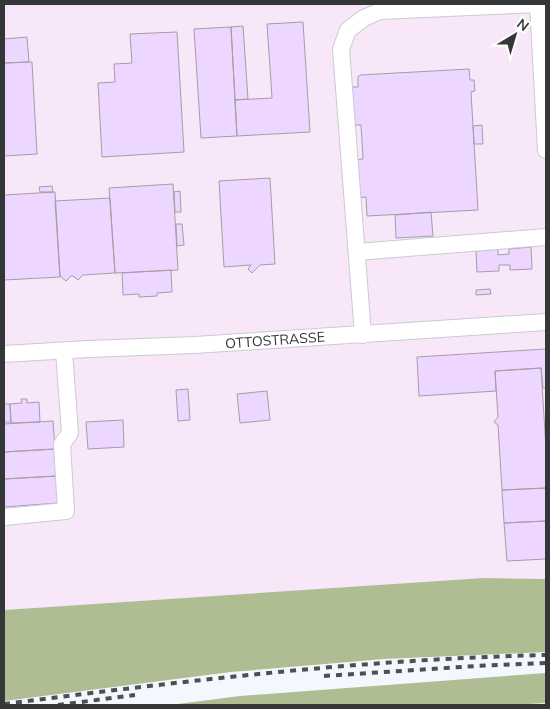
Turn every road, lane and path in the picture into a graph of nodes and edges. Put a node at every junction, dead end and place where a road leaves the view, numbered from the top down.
1 (546, 150) edge
2 (546, 236) edge
3 (356, 252) junction
4 (546, 322) edge
5 (363, 335) junction
6 (64, 351) junction
7 (4, 354) edge
8 (4, 517) edge

1 - 3 street
2 - 3 street
3 - 5 street
4 - 5 street, OTTOSTRASSE
5 - 6 street, OTTOSTRASSE
6 - 7 street, OTTOSTRASSE
6 - 8 street

